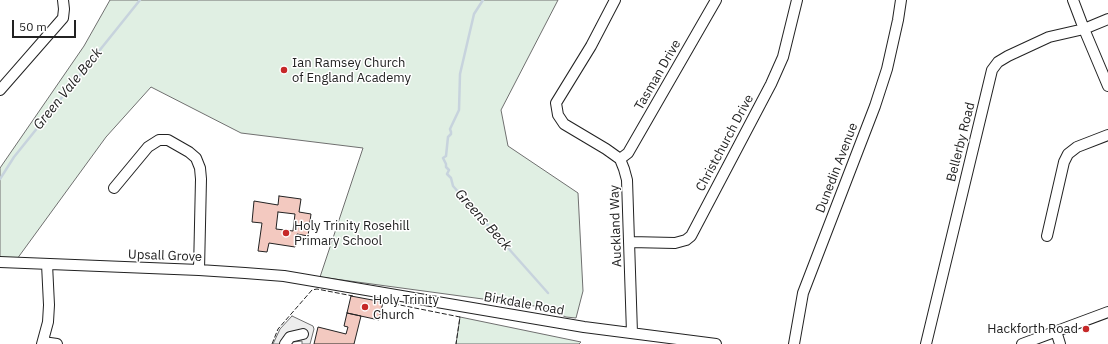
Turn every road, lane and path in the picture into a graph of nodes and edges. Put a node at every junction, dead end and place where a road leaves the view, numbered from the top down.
1 (63, 0) edge
2 (615, 0) edge
3 (716, 0) edge
4 (797, 0) edge
5 (901, 0) edge
6 (1073, 0) edge
7 (1108, 20) edge
8 (1084, 29) junction
9 (1108, 86) edge
10 (0, 90) edge
11 (1108, 135) edge
12 (620, 159) junction
13 (114, 188) dead end
14 (1047, 236) dead end
15 (630, 242) junction
16 (0, 262) edge
17 (47, 264) junction
18 (199, 270) junction
19 (328, 284) joint
20 (1108, 312) edge
21 (1056, 331) junction
22 (632, 333) junction
23 (303, 334) dead end
24 (686, 342) edge
25 (43, 343) edge
26 (57, 344) edge
27 (285, 344) edge
28 (716, 344) edge
29 (794, 344) edge
30 (926, 344) edge
31 (1022, 344) edge
32 (1060, 344) edge

1 - 10 street
2 - 12 street
3 - 12 street, Tasman Drive
4 - 15 street, Christchurch Drive
5 - 29 street, Dunedin Avenue
6 - 8 street
7 - 8 street, Bellerby Road
8 - 9 street
8 - 30 street, Bellerby Road
11 - 14 street
12 - 15 street, Auckland Way
13 - 18 street
15 - 22 street, Auckland Way
16 - 17 street, Upsall Grove
17 - 18 street, Upsall Grove
17 - 25 street
18 - 19 street, Upsall Grove
19 - 22 street, Birkdale Road
20 - 21 street
21 - 31 street
21 - 32 street
22 - 24 street, Birkdale Road
23 - 27 street
24 - 28 street, Birkdale Road
25 - 26 street

